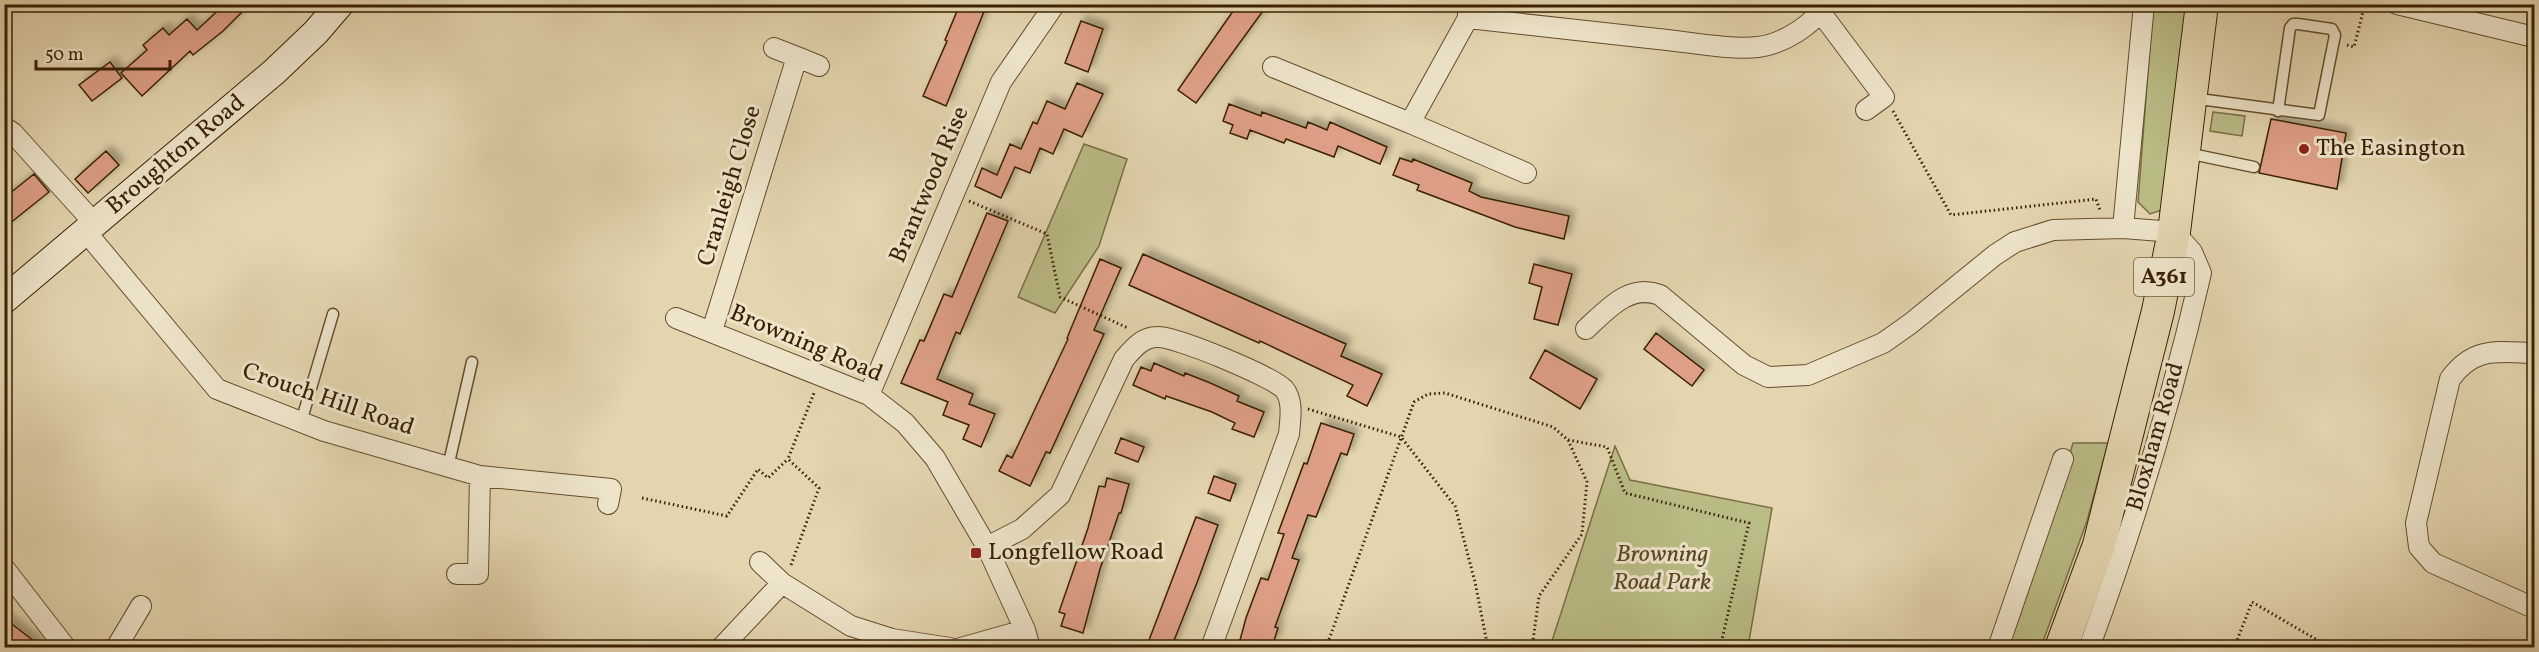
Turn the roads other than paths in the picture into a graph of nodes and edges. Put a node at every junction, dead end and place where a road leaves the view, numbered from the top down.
1 (340, 4) edge
2 (1055, 4) edge
3 (2144, 4) edge
4 (2202, 4) edge
5 (2397, 4) edge
6 (1824, 9) edge
7 (1468, 11) edge
8 (2535, 37) edge
9 (774, 48) dead end
10 (797, 57) junction
11 (819, 66) dead end
12 (1273, 67) dead end
13 (2191, 98) junction
14 (1866, 110) dead end
15 (2278, 111) junction
16 (1410, 123) junction
17 (7, 134) edge
18 (2184, 153) junction
19 (2254, 167) dead end
20 (1526, 173) dead end
21 (90, 228) junction
22 (2115, 228) junction
23 (2174, 232) junction
24 (4, 300) edge
25 (333, 314) dead end
26 (676, 318) dead end
27 (1586, 329) dead end
28 (712, 331) junction
29 (2535, 353) edge
30 (472, 363) dead end
31 (869, 394) junction
32 (302, 422) junction
33 (2063, 459) dead end
34 (448, 467) junction
35 (480, 476) junction
36 (608, 504) dead end
37 (987, 547) junction
38 (759, 562) dead end
39 (4, 568) edge
40 (457, 574) dead end
41 (783, 584) junction
42 (141, 606) dead end
43 (2535, 608) edge
44 (1027, 639) edge
45 (890, 643) edge
46 (66, 648) edge
47 (116, 648) edge
48 (721, 648) edge
49 (950, 648) edge
50 (961, 648) edge
51 (1210, 648) edge
52 (1998, 648) edge
53 (2061, 648) edge
54 (2089, 648) edge

1 - 21 main road, Broughton Road
2 - 31 street, Brantwood Rise
3 - 22 street
4 - 13 main road, Bloxham Road / A361
5 - 8 street
6 - 7 street
6 - 14 street
7 - 16 street
9 - 10 street
10 - 11 street
10 - 28 street, Cranleigh Close
12 - 16 street
13 - 15 lane
13 - 18 main road, Bloxham Road / A361
15 - 15 lane
16 - 20 street
17 - 21 street, Crouch Hill Road
18 - 19 lane
18 - 23 main road, Bloxham Road / A361
21 - 24 main road, Broughton Road
21 - 32 street, Crouch Hill Road
22 - 23 street
22 - 27 street
23 - 53 main road, Bloxham Road / A361
23 - 54 street, Bloxham Road
25 - 32 lane
26 - 28 street, Browning Road
28 - 31 street, Browning Road
29 - 43 street
30 - 34 lane
31 - 37 street, Browning Road
32 - 34 street, Crouch Hill Road
33 - 52 street
34 - 35 street, Crouch Hill Road
35 - 36 street, Crouch Hill Road
35 - 40 street
37 - 44 street, Browning Road
37 - 51 street
38 - 41 street
39 - 46 street
41 - 45 street
41 - 48 street
42 - 47 street
44 - 50 street
45 - 49 street

